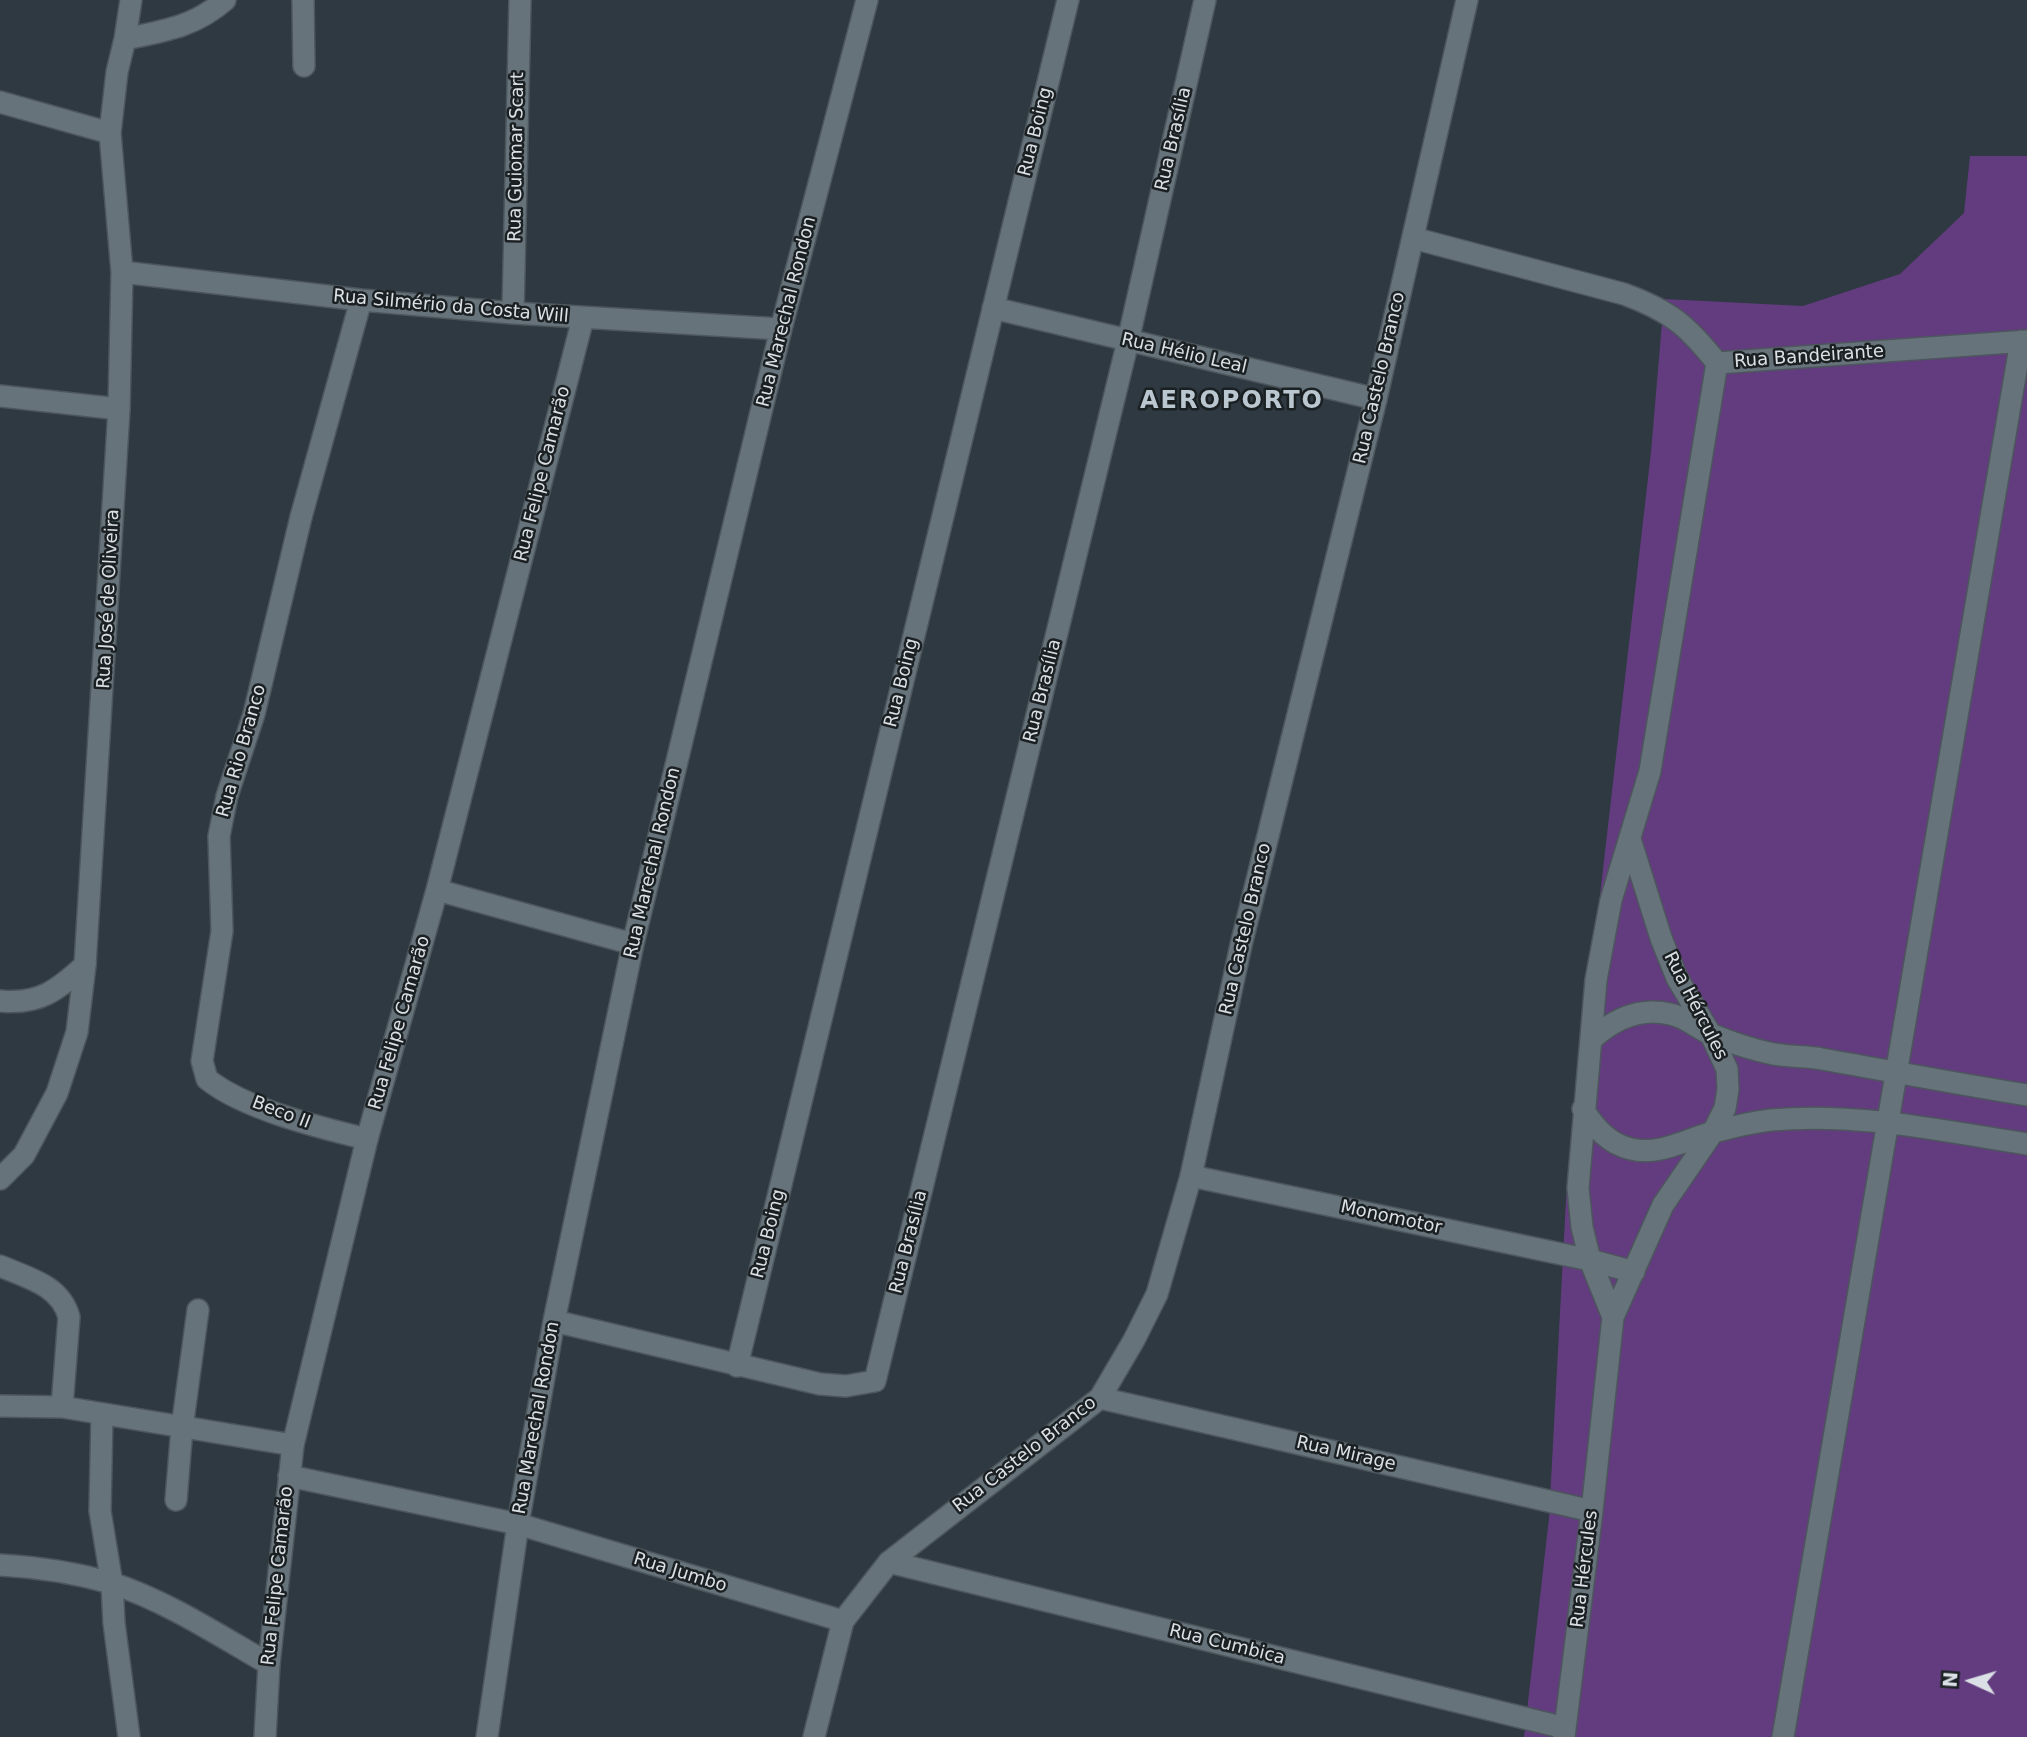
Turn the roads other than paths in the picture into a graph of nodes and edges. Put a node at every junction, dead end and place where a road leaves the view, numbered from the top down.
1 (131, 0) edge
2 (225, 0) edge
3 (303, 0) edge
4 (520, 0) edge
5 (866, 0) edge
6 (1068, 0) edge
7 (1205, 0) edge
8 (1467, 0) edge
9 (125, 39) junction
10 (303, 66) dead end
11 (0, 102) edge
12 (110, 133) junction
13 (1413, 238) junction
14 (122, 272) junction
15 (360, 300) junction
16 (993, 308) junction
17 (513, 313) junction
18 (583, 318) junction
19 (782, 329) junction
20 (1128, 341) junction
21 (2024, 341) edge
22 (1717, 363) junction
23 (0, 396) edge
24 (1376, 399) junction
25 (119, 409) junction
26 (1630, 839) junction
27 (437, 890) junction
28 (633, 944) junction
29 (85, 965) junction
30 (0, 1001) edge
31 (1711, 1035) junction
32 (1592, 1039) junction
33 (205, 1072) joint
34 (1897, 1074) junction
35 (2027, 1095) edge
36 (1583, 1109) junction
37 (1889, 1123) junction
38 (1713, 1132) junction
39 (367, 1139) junction
40 (2027, 1144) edge
41 (1191, 1176) junction
42 (0, 1179) edge
43 (1590, 1260) junction
44 (0, 1266) edge
45 (1634, 1272) junction
46 (198, 1310) dead end
47 (1613, 1317) junction
48 (554, 1321) junction
49 (737, 1366) junction
50 (1100, 1398) junction
51 (0, 1406) edge
52 (62, 1407) junction
53 (102, 1414) junction
54 (182, 1428) junction
55 (293, 1445) junction
56 (289, 1476) junction
57 (176, 1500) dead end
58 (1592, 1511) junction
59 (518, 1524) junction
60 (889, 1562) junction
61 (0, 1565) edge
62 (112, 1584) junction
63 (843, 1621) junction
64 (269, 1664) junction
65 (1564, 1732) edge
66 (129, 1737) edge
67 (265, 1737) edge
68 (487, 1737) edge
69 (814, 1737) edge
70 (1783, 1737) edge

1 - 9 street, Rua José de Oliveira
2 - 9 street
3 - 10 street
4 - 17 street, Rua Guiomar Scart
5 - 19 street, Rua Marechal Rondon
6 - 16 street, Rua Boing
7 - 20 street, Rua Brasília
8 - 13 street, Rua Castelo Branco
9 - 12 street, Rua José de Oliveira
11 - 12 street
12 - 14 street, Rua José de Oliveira
13 - 22 street, Rua Bandeirante
13 - 24 street, Rua Castelo Branco
14 - 15 street, Rua Silmério da Costa Will
14 - 25 street, Rua José de Oliveira
15 - 17 street, Rua Silmério da Costa Will
15 - 33 street, Rua Rio Branco
16 - 20 street, Rua Hélio Leal
16 - 49 street, Rua Boing
17 - 18 street, Rua Silmério da Costa Will
18 - 19 street, Rua Silmério da Costa Will
18 - 27 street, Rua Felipe Camarão
19 - 28 street, Rua Marechal Rondon
20 - 24 street, Rua Hélio Leal
20 - 49 street, Rua Brasília
21 - 22 street, Rua Bandeirante
21 - 34 street
22 - 26 street, Rua Hércules
23 - 25 street
24 - 41 street, Rua Castelo Branco
25 - 29 street, Rua José de Oliveira
26 - 31 street, Rua Hércules
26 - 32 street, Rua Hércules
27 - 28 street
27 - 39 street, Rua Felipe Camarão
28 - 48 street, Rua Marechal Rondon
29 - 30 street
29 - 42 street, Rua José de Oliveira
31 - 32 street
31 - 34 street
31 - 38 street, Rua Hércules
32 - 36 street, Rua Hércules
33 - 39 street, Beco II
34 - 35 street
34 - 37 street
36 - 38 street
36 - 43 street, Rua Hércules
37 - 38 street
37 - 40 street
37 - 70 street
38 - 45 street, Rua Hércules
39 - 55 street, Rua Felipe Camarão
41 - 43 street, Monomotor
41 - 50 street, Rua Castelo Branco
43 - 45 street, Monomotor
43 - 47 street, Rua Hércules
44 - 52 street
45 - 47 street, Rua Hércules
46 - 54 street
47 - 58 street, Rua Hércules
48 - 49 street
48 - 59 street, Rua Marechal Rondon
50 - 58 street, Rua Mirage
50 - 60 street, Rua Castelo Branco
51 - 52 street
52 - 53 street
53 - 54 street
53 - 62 street
54 - 55 street
54 - 57 street
55 - 56 street, Rua Felipe Camarão
56 - 59 street, Rua Jumbo
56 - 64 street, Rua Felipe Camarão
58 - 65 street, Rua Hércules
59 - 63 street, Rua Jumbo
59 - 68 street, Rua Marechal Rondon
60 - 63 street, Rua Castelo Branco
60 - 65 street, Rua Cumbica
61 - 62 street
62 - 64 street
62 - 66 street
63 - 69 street, Rua Castelo Branco
64 - 67 street, Rua Felipe Camarão

